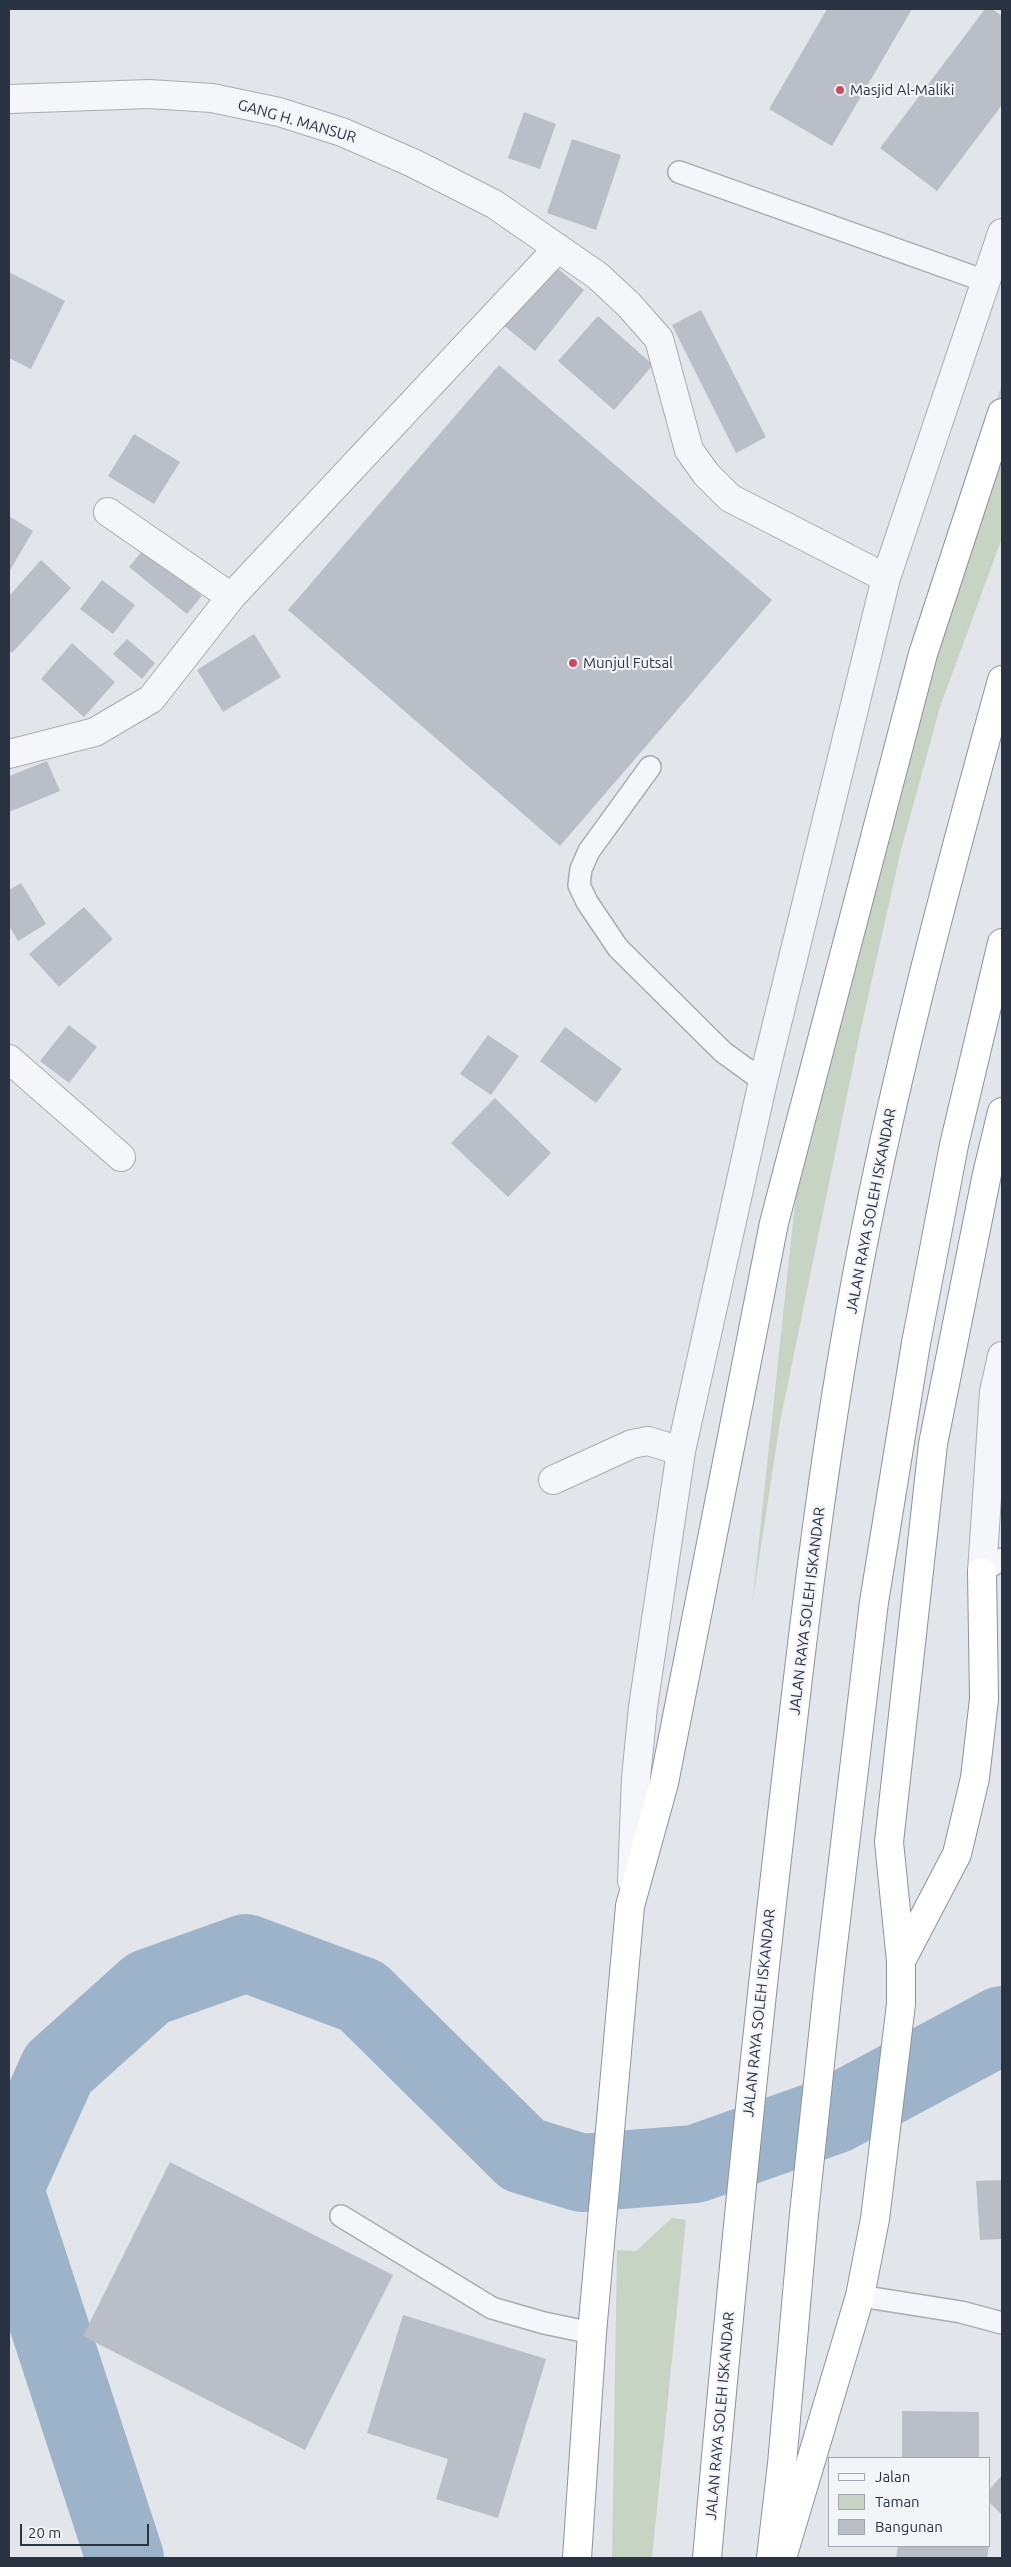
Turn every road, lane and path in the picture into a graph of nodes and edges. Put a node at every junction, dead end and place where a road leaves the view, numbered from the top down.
1 (9, 99) edge
2 (679, 172) dead end
3 (1002, 233) edge
4 (558, 248) junction
5 (985, 281) junction
6 (1002, 413) edge
7 (108, 512) dead end
8 (886, 578) junction
9 (231, 597) junction
10 (1002, 680) edge
11 (9, 754) edge
12 (650, 766) dead end
13 (1002, 943) edge
14 (9, 1059) edge
15 (763, 1081) junction
16 (1002, 1112) edge
17 (121, 1157) dead end
18 (1002, 1356) edge
19 (681, 1451) junction
20 (553, 1480) dead end
21 (992, 1566) edge
22 (630, 1914) junction
23 (901, 1961) junction
24 (341, 2216) dead end
25 (860, 2296) junction
26 (1002, 2324) edge
27 (592, 2333) junction
28 (576, 2558) edge
29 (707, 2558) edge
30 (771, 2558) edge
31 (782, 2558) edge

1 - 4 street, GANG H. MANSUR
2 - 5 lane
3 - 5 street
4 - 8 street, GANG H. MANSUR
4 - 9 street
5 - 8 street
6 - 22 highway
7 - 9 street
8 - 15 street
9 - 11 street
10 - 29 highway, JALAN RAYA SOLEH ISKANDAR
12 - 15 lane
13 - 30 highway
14 - 17 street
15 - 19 street
16 - 23 highway
18 - 21 street
19 - 20 street
19 - 22 street
21 - 23 highway
22 - 27 highway
23 - 25 highway
24 - 27 lane
25 - 26 lane
25 - 31 highway
27 - 28 highway

